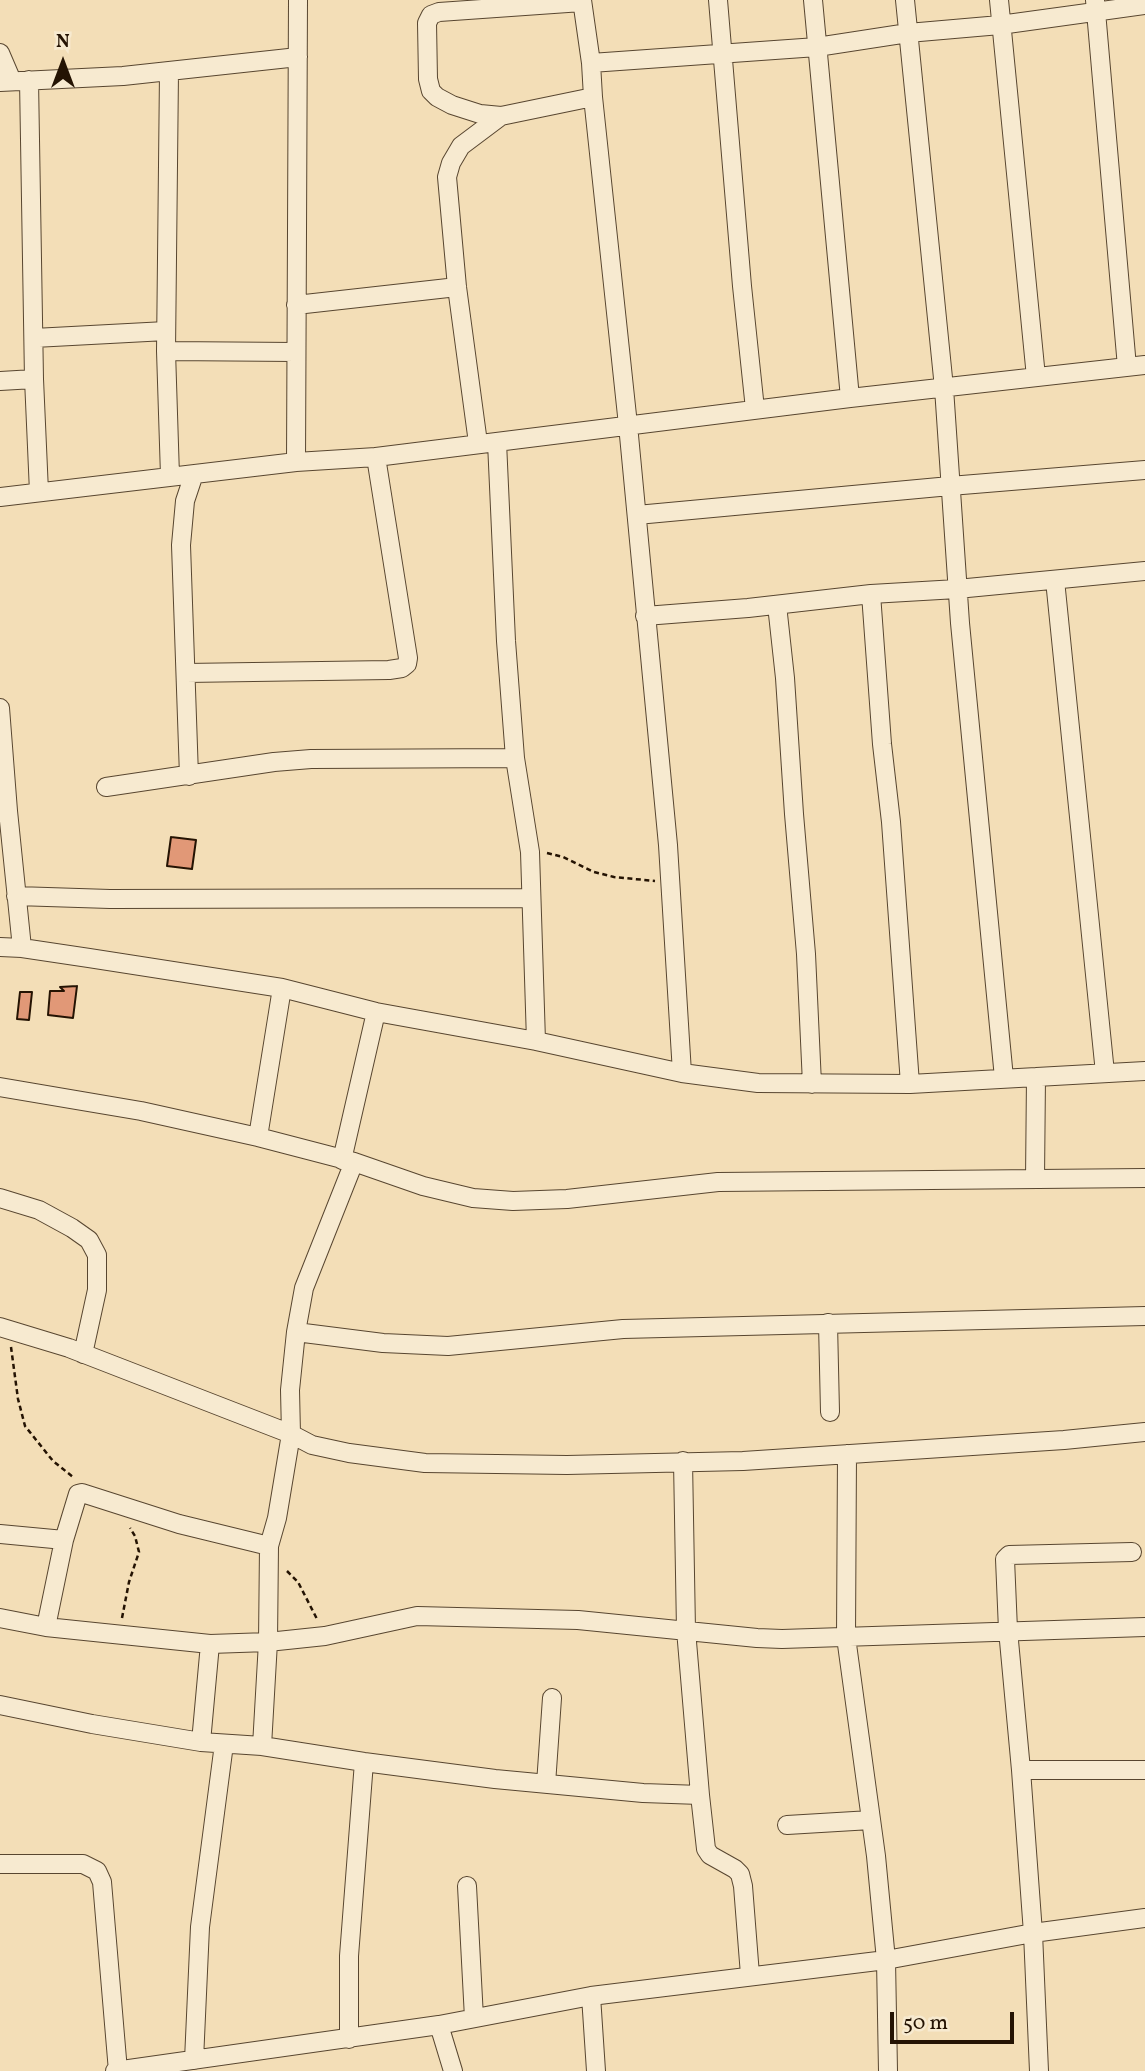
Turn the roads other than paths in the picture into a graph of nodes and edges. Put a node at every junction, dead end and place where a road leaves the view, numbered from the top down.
1 (298, 0) edge
2 (718, 0) edge
3 (813, 0) edge
4 (905, 0) edge
5 (999, 0) edge
6 (582, 1) edge
7 (1096, 5) edge
8 (1145, 5) edge
9 (1000, 25) junction
10 (908, 33) junction
11 (817, 47) junction
12 (0, 53) edge
13 (723, 55) junction
14 (298, 57) junction
15 (591, 63) junction
16 (169, 72) junction
17 (13, 81) edge
18 (593, 97) junction
19 (501, 116) junction
20 (457, 287) junction
21 (296, 305) junction
22 (166, 331) junction
23 (34, 338) junction
24 (166, 351) junction
25 (296, 352) junction
26 (1136, 366) edge
27 (1036, 377) junction
28 (34, 379) junction
29 (0, 381) edge
30 (944, 388) junction
31 (850, 398) junction
32 (755, 409) junction
33 (628, 425) junction
34 (498, 442) junction
35 (478, 443) junction
36 (376, 457) junction
37 (296, 462) junction
38 (1145, 470) edge
39 (194, 474) junction
40 (170, 476) junction
41 (950, 486) junction
42 (38, 492) junction
43 (0, 497) edge
44 (637, 515) junction
45 (1145, 571) edge
46 (1055, 580) junction
47 (1145, 580) edge
48 (957, 589) junction
49 (871, 594) junction
50 (777, 605) junction
51 (645, 616) junction
52 (186, 673) junction
53 (0, 708) edge
54 (516, 758) junction
55 (189, 776) junction
56 (106, 787) dead end
57 (16, 896) junction
58 (531, 898) junction
59 (0, 947) edge
60 (22, 948) junction
61 (282, 988) junction
62 (376, 1012) junction
63 (536, 1041) junction
64 (1145, 1071) edge
65 (682, 1073) junction
66 (1105, 1073) junction
67 (1036, 1077) junction
68 (1004, 1078) junction
69 (812, 1084) junction
70 (910, 1084) junction
71 (0, 1087) edge
72 (258, 1137) junction
73 (348, 1161) junction
74 (1145, 1178) edge
75 (1035, 1179) junction
76 (0, 1198) edge
77 (1145, 1316) edge
78 (828, 1323) junction
79 (0, 1327) edge
80 (296, 1332) junction
81 (83, 1354) junction
82 (830, 1412) dead end
83 (1145, 1432) edge
84 (291, 1434) junction
85 (847, 1454) junction
86 (683, 1461) junction
87 (0, 1534) edge
88 (65, 1540) junction
89 (269, 1546) junction
90 (1132, 1552) dead end
91 (0, 1618) edge
92 (46, 1627) junction
93 (1145, 1627) edge
94 (686, 1630) junction
95 (1008, 1630) junction
96 (846, 1637) junction
97 (268, 1642) junction
98 (210, 1644) junction
99 (552, 1698) dead end
100 (0, 1705) edge
101 (201, 1742) junction
102 (224, 1744) junction
103 (262, 1746) junction
104 (364, 1762) junction
105 (1021, 1770) junction
106 (1145, 1770) edge
107 (546, 1784) junction
108 (699, 1795) junction
109 (871, 1819) junction
110 (787, 1825) dead end
111 (0, 1864) edge
112 (467, 1886) dead end
113 (1145, 1918) edge
114 (1033, 1933) junction
115 (886, 1960) junction
116 (750, 1975) junction
117 (591, 1996) junction
118 (474, 2018) junction
119 (439, 2025) junction
120 (349, 2039) junction
121 (194, 2060) junction
122 (117, 2071) edge
123 (453, 2071) edge
124 (596, 2071) edge
125 (888, 2071) edge
126 (1039, 2071) edge

1 - 14 street
2 - 13 street
3 - 11 street
4 - 10 street
5 - 9 street
6 - 15 street
6 - 19 street
7 - 8 street
7 - 9 street
7 - 26 street
9 - 10 street
9 - 27 street
10 - 11 street
10 - 30 street
11 - 13 street
11 - 31 street
12 - 17 street
13 - 15 street
13 - 32 street
14 - 16 street
14 - 21 street
15 - 18 street
16 - 17 street
16 - 22 street
17 - 23 street
18 - 19 street
18 - 33 street
19 - 20 street
20 - 21 street
20 - 35 street
21 - 25 street
22 - 23 street
22 - 24 street
23 - 28 street
24 - 25 street
24 - 40 street
25 - 37 street
26 - 27 street
27 - 30 street
28 - 29 street
28 - 42 street
30 - 31 street
30 - 41 street
31 - 32 street
32 - 33 street
33 - 34 street
33 - 44 street
34 - 35 street
34 - 54 street
35 - 36 street
36 - 37 street
36 - 52 street
37 - 39 street
38 - 41 street
39 - 40 street
39 - 52 street
40 - 42 street
41 - 44 street
41 - 48 street
42 - 43 street
44 - 51 street
45 - 46 street
45 - 47 street
46 - 48 street
46 - 66 street
48 - 49 street
48 - 68 street
49 - 50 street
49 - 70 street
50 - 51 street
50 - 69 street
51 - 65 street
52 - 55 street
53 - 57 street
54 - 55 street
54 - 58 street
55 - 56 street
57 - 58 street
57 - 60 street
58 - 63 street
59 - 60 street
60 - 61 street
61 - 62 street
61 - 72 street
62 - 63 street
62 - 73 street
63 - 65 street
64 - 66 street
65 - 69 street
66 - 67 street
67 - 68 street
67 - 75 street
68 - 70 street
69 - 70 street
71 - 72 street
72 - 73 street
73 - 75 street
73 - 80 street
74 - 75 street
76 - 81 street
77 - 78 street
78 - 80 street
78 - 82 street
79 - 81 street
80 - 84 street
81 - 84 street
83 - 85 street
84 - 86 street
84 - 89 street
85 - 86 street
85 - 96 street
86 - 94 street
87 - 88 street
88 - 89 street
88 - 92 street
89 - 97 street
90 - 95 street
91 - 92 street
92 - 98 street
93 - 95 street
94 - 96 street
94 - 97 street
94 - 108 street
95 - 96 street
95 - 105 street
96 - 109 street
97 - 98 street
97 - 103 street
98 - 101 street
99 - 107 street
100 - 101 street
101 - 102 street
102 - 103 street
102 - 121 street
103 - 104 street
104 - 107 street
104 - 120 street
105 - 106 street
105 - 114 street
107 - 108 street
108 - 116 street
109 - 110 street
109 - 115 street
111 - 122 street
112 - 118 street
113 - 114 street
114 - 115 street
114 - 126 street
115 - 116 street
115 - 125 street
116 - 117 street
117 - 118 street
117 - 124 street
118 - 119 street
119 - 120 street
119 - 123 street
120 - 121 street
121 - 122 street

